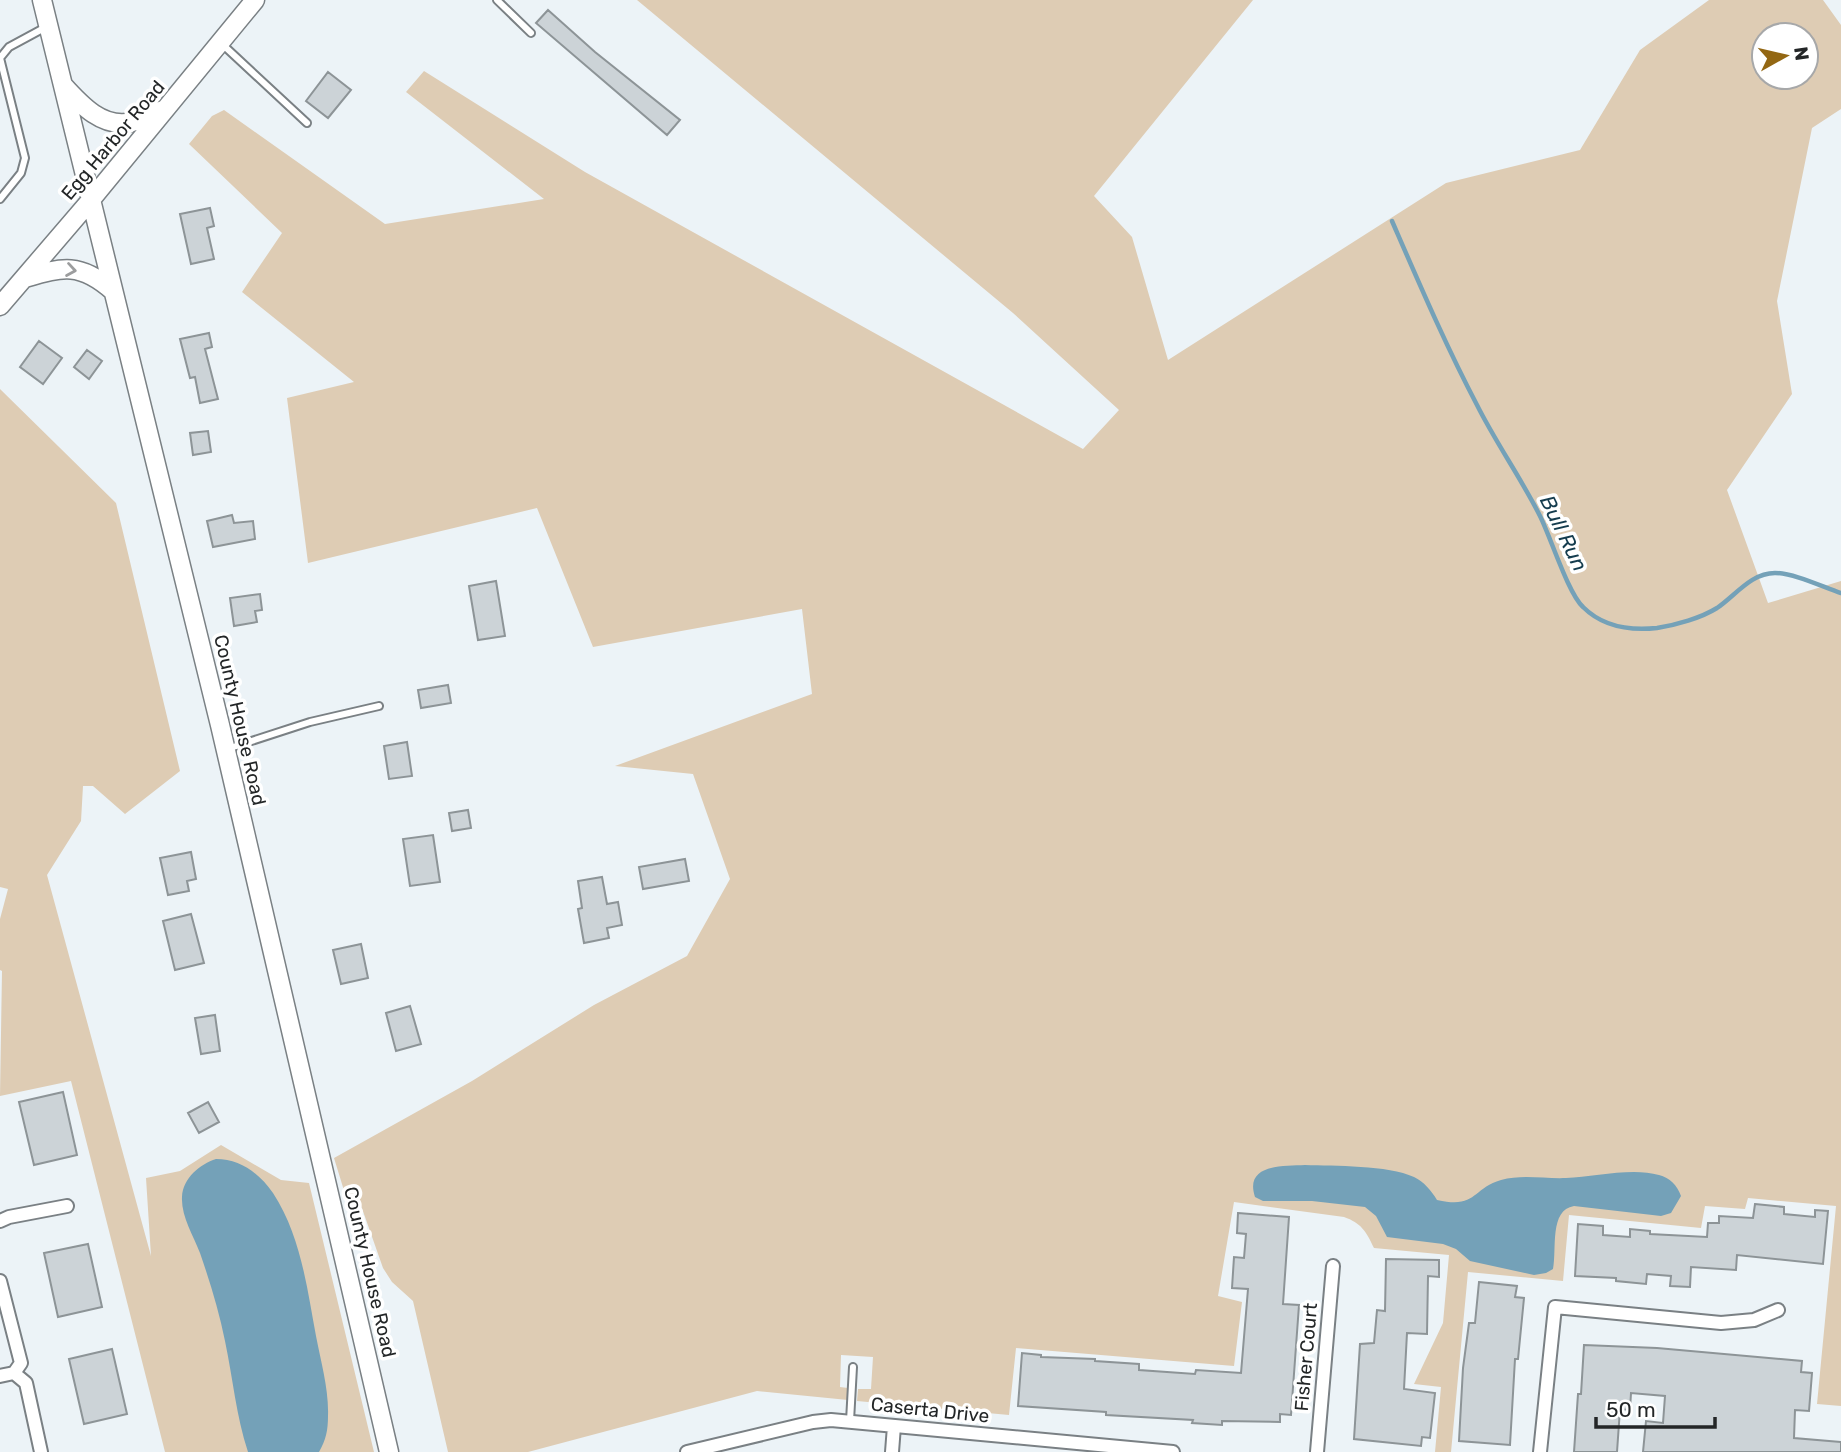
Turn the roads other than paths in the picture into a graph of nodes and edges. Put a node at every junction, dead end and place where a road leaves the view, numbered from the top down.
1 (42, 0) edge
2 (256, 0) edge
3 (497, 0) edge
4 (48, 26) junction
5 (531, 33) dead end
6 (220, 43) junction
7 (62, 83) junction
8 (166, 108) junction
9 (307, 123) dead end
10 (0, 199) edge
11 (90, 201) junction
12 (25, 278) junction
13 (113, 291) junction
14 (0, 306) edge
15 (379, 706) dead end
16 (225, 750) junction
17 (67, 1206) dead end
18 (0, 1221) edge
19 (1334, 1266) dead end
20 (0, 1281) edge
21 (1778, 1310) dead end
22 (853, 1367) dead end
23 (14, 1373) junction
24 (0, 1376) edge
25 (850, 1421) junction
26 (894, 1426) junction
27 (1093, 1448) edge
28 (41, 1452) edge
29 (389, 1452) edge
30 (687, 1452) edge
31 (892, 1452) edge
32 (1173, 1452) edge
33 (1317, 1452) edge
34 (1540, 1452) edge

1 - 4 street, County House Road
2 - 6 street, Egg Harbor Road
3 - 5 lane
4 - 7 street, County House Road
4 - 10 lane
6 - 8 street, Egg Harbor Road
6 - 9 lane
7 - 8 street
7 - 11 street, County House Road
8 - 11 street, Egg Harbor Road
11 - 12 street, Egg Harbor Road
11 - 13 street, County House Road
12 -> 13 street
12 - 14 street, Egg Harbor Road
13 - 16 street, County House Road
15 - 16 lane
16 - 29 street, County House Road
17 - 18 street
19 - 33 street, Fisher Court
20 - 23 street
21 - 34 street
22 - 25 lane
23 - 24 street
23 - 28 street
25 - 26 street, Caserta Drive
25 - 30 street, Caserta Drive
26 - 27 street, Caserta Drive
26 - 31 street
27 - 32 street, Caserta Drive

